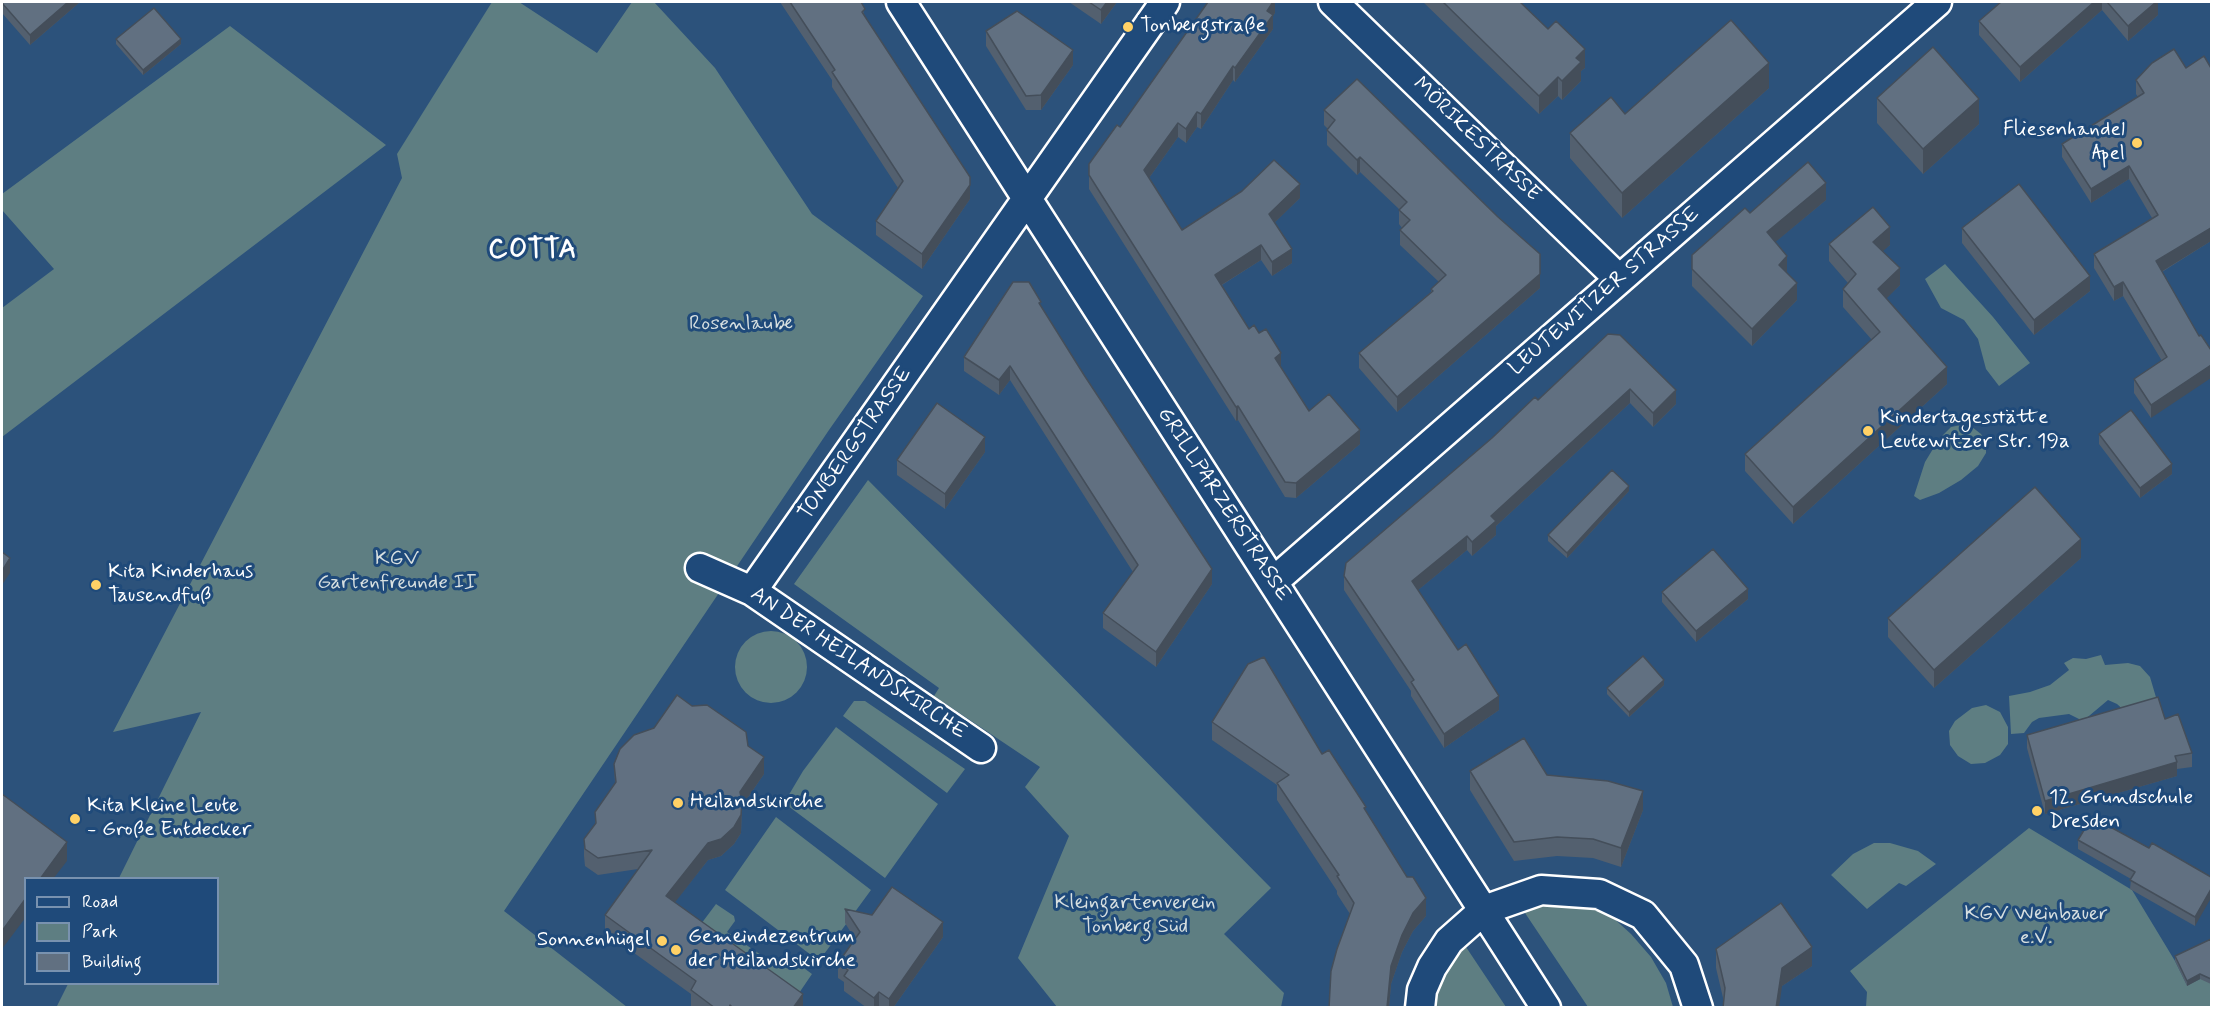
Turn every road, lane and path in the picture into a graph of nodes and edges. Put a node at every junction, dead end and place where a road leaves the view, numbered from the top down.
1 (901, 2) edge
2 (1165, 2) edge
3 (1333, 2) edge
4 (1937, 2) edge
5 (1027, 198) junction
6 (1619, 279) junction
7 (700, 568) dead end
8 (1273, 582) junction
9 (752, 591) junction
10 (981, 748) dead end
11 (1484, 910) junction
12 (1420, 1008) edge
13 (1546, 1008) edge
14 (1698, 1008) edge

1 - 5 street, GRILLPARZERSTRASSE
2 - 5 street, TONBERGSTRASSE
3 - 6 street, MÖRIKESTRASSE
4 - 6 street, LEUTEWITZER STRASSE
5 - 8 street, GRILLPARZERSTRASSE
5 - 9 street, TONBERGSTRASSE
6 - 8 street, LEUTEWITZER STRASSE
7 - 9 street, AN DER HEILANDSKIRCHE
8 - 11 street, GRILLPARZERSTRASSE
9 - 10 street, AN DER HEILANDSKIRCHE
11 - 12 street
11 - 13 street, GRILLPARZERSTRASSE
11 - 14 street

